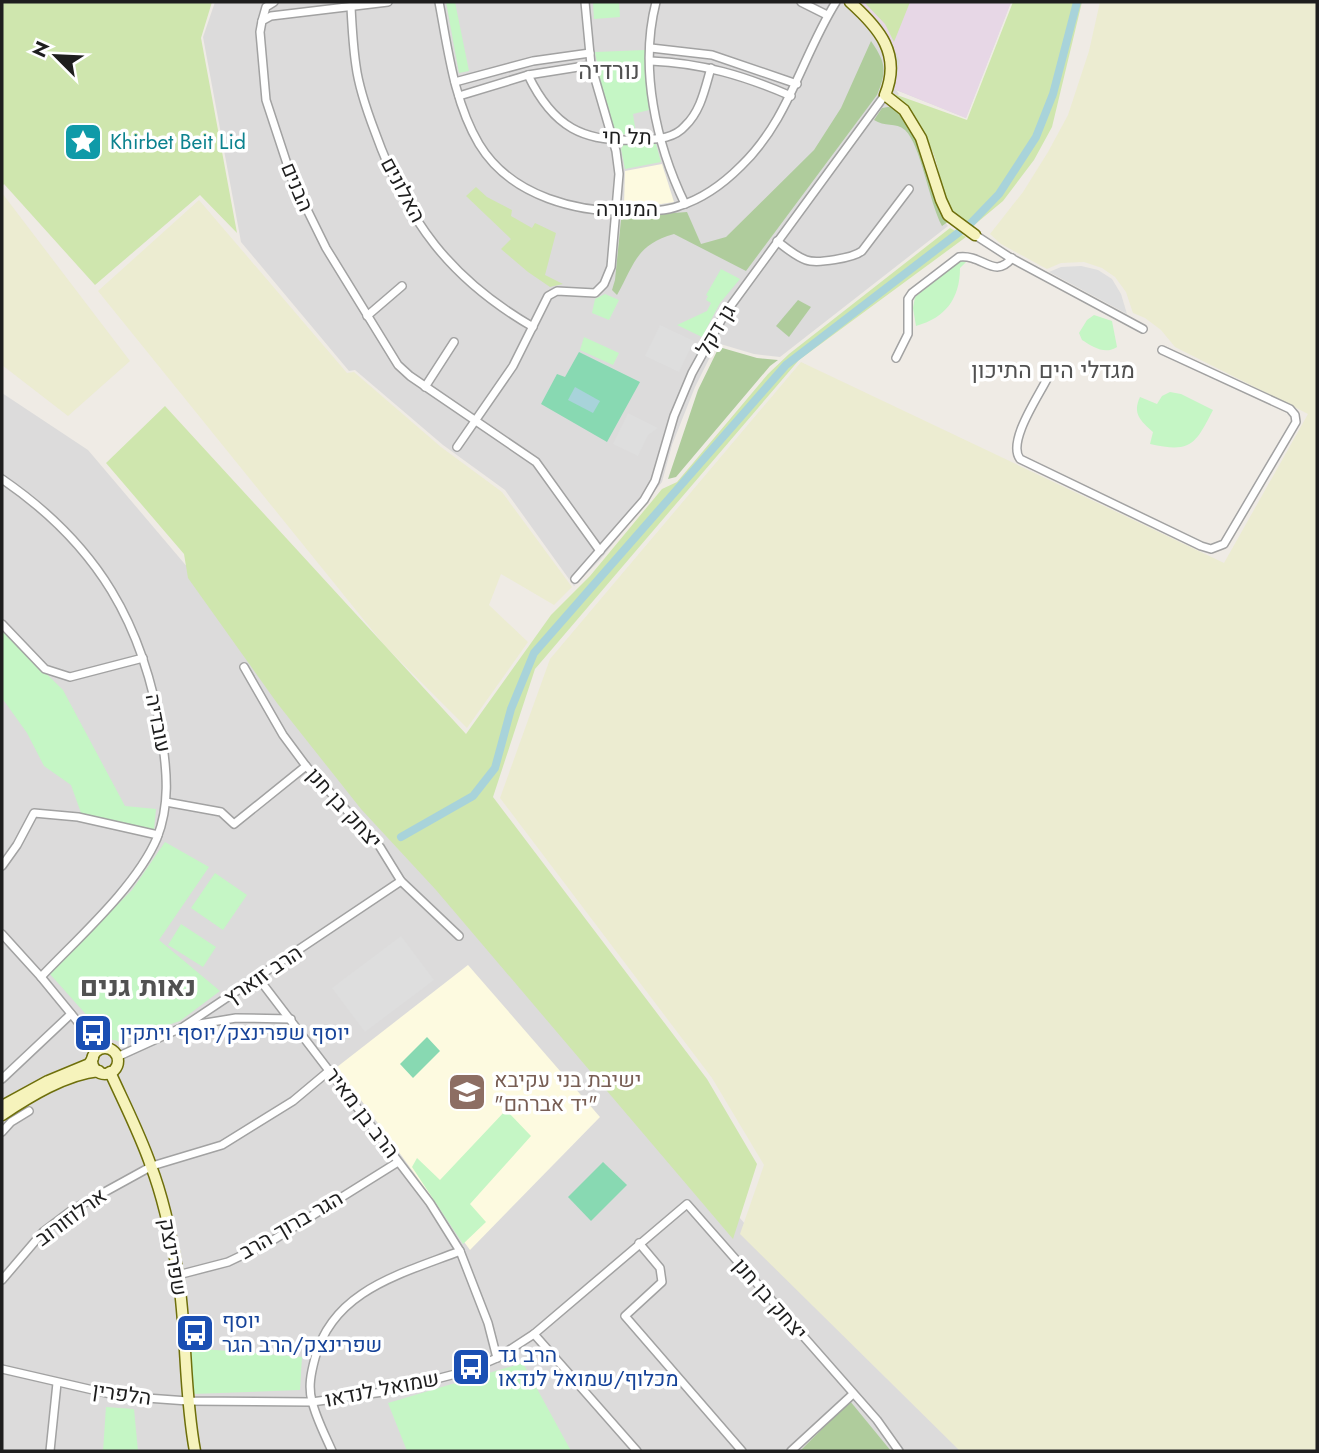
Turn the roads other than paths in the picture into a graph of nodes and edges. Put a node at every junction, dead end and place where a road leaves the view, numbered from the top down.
1 (274, 2) edge
2 (388, 2) edge
3 (439, 2) edge
4 (585, 2) edge
5 (656, 2) edge
6 (801, 2) edge
7 (836, 2) edge
8 (850, 2) edge
9 (338, 5) edge
10 (351, 7) junction
11 (827, 15) junction
12 (262, 21) junction
13 (651, 48) junction
14 (590, 53) junction
15 (651, 61) junction
16 (591, 65) junction
17 (711, 68) junction
18 (528, 75) junction
19 (455, 82) junction
20 (797, 84) junction
21 (885, 94) junction
22 (459, 96) junction
23 (791, 96) junction
24 (660, 139) junction
25 (613, 140) junction
26 (674, 189) dead end
27 (909, 190) dead end
28 (682, 205) junction
29 (616, 212) junction
30 (975, 235) joint
31 (777, 241) junction
32 (1012, 258) junction
33 (402, 286) dead end
34 (367, 316) junction
35 (533, 327) junction
36 (1143, 329) dead end
37 (454, 342) dead end
38 (1161, 350) dead end
39 (896, 358) dead end
40 (1047, 379) dead end
41 (425, 387) junction
42 (475, 421) junction
43 (457, 447) dead end
44 (2, 479) edge
45 (600, 551) junction
46 (575, 579) dead end
47 (2, 624) edge
48 (143, 658) junction
49 (244, 667) dead end
50 (306, 766) junction
51 (166, 802) junction
52 (158, 835) junction
53 (2, 866) edge
54 (401, 881) junction
55 (2, 934) edge
56 (459, 936) dead end
57 (9, 943) junction
58 (2, 950) edge
59 (41, 977) junction
60 (259, 979) junction
61 (71, 1014) junction
62 (291, 1019) junction
63 (183, 1027) junction
64 (96, 1054) junction
65 (117, 1057) junction
66 (330, 1070) junction
67 (99, 1071) junction
68 (110, 1073) junction
69 (2, 1079) edge
70 (2, 1106) edge
71 (29, 1111) dead end
72 (2, 1115) edge
73 (2, 1132) edge
74 (398, 1162) junction
75 (152, 1166) junction
76 (687, 1204) joint
77 (639, 1243) junction
78 (460, 1251) junction
79 (178, 1275) junction
80 (2, 1280) edge
81 (534, 1334) junction
82 (497, 1358) junction
83 (2, 1369) edge
84 (57, 1383) junction
85 (853, 1394) junction
86 (188, 1401) junction
87 (312, 1402) junction
88 (50, 1451) edge
89 (195, 1451) edge
90 (332, 1451) edge
91 (637, 1451) edge
92 (742, 1451) edge
93 (791, 1451) edge
94 (899, 1451) edge

1 - 12 street
2 - 10 street
3 - 19 street, המנורה
4 - 14 street
5 - 13 street
6 - 11 street
7 - 11 street, המנורה
8 - 21 street
9 - 10 street
9 - 12 street
10 - 35 street, האלונים
11 - 20 street, המנורה
12 - 34 street, הבנים
13 - 15 street
13 - 20 street
14 - 16 street
14 - 19 street
15 - 17 street
15 - 24 street
16 - 18 street
16 - 25 street
17 - 23 street
17 - 24 street, תל חי
18 - 22 street
18 - 25 street, תל חי
19 - 22 street, המנורה
20 - 23 street, המנורה
21 - 30 street
21 - 31 street, גן דקל
22 - 29 street, המנורה
23 - 28 street, המנורה
24 - 25 street, תל חי
24 - 28 street
25 - 29 street
26 - 28 street
27 - 31 street
28 - 29 street, המנורה
29 - 35 street
30 - 32 street
31 - 45 street, גן דקל
32 - 36 street
32 - 39 street
33 - 34 street
34 - 41 street, הבנים
35 - 42 street
37 - 41 street
38 - 40 street
41 - 42 street, הבנים
42 - 43 street
42 - 45 street, הבנים
44 - 48 street, עובדיה
45 - 46 street, גן דקל
47 - 48 street
48 - 51 street, עובדיה
49 - 50 street, יצחק בן חנן
50 - 51 street
50 - 54 street, יצחק בן חנן
51 - 52 street, עובדיה
52 - 53 street
52 - 59 street, עובדיה
54 - 56 street, יצחק בן חנן
54 - 60 street, הרב זוארץ
55 - 57 street
57 - 58 street
57 - 59 street
59 - 61 street
60 - 62 street, הרב בן מאיר
60 - 63 street, הרב זוארץ
61 - 64 street
61 - 69 street
62 - 63 street
62 - 66 street, הרב בן מאיר
63 - 65 street, הרב זוארץ
64 - 65 street
64 - 67 street
64 - 70 street
65 - 68 street
66 - 74 street, הרב בן מאיר
66 - 75 street, ארלוזורוב
67 - 68 street
67 - 72 street
68 - 75 street, שפרינצק
71 - 73 street
74 - 78 street, הרב בן מאיר
74 - 79 street, הגר ברוך הרב
75 - 79 street, שפרינצק
75 - 80 street, ארלוזורוב
76 - 77 street, שמואל לנדאו
76 - 85 street, יצחק בן חנן
77 - 81 street, שמואל לנדאו
77 - 92 street
78 - 82 street, הרב בן מאיר
78 - 87 street
79 - 86 street, שפרינצק
81 - 82 street, שמואל לנדאו
81 - 91 street
82 - 87 street, שמואל לנדאו
83 - 84 street, הלפרין
84 - 86 street, הלפרין
84 - 88 street
85 - 93 street
85 - 94 street, יצחק בן חנן
86 - 87 street, שמואל לנדאו
86 - 89 street, שפרינצק
87 - 90 street

